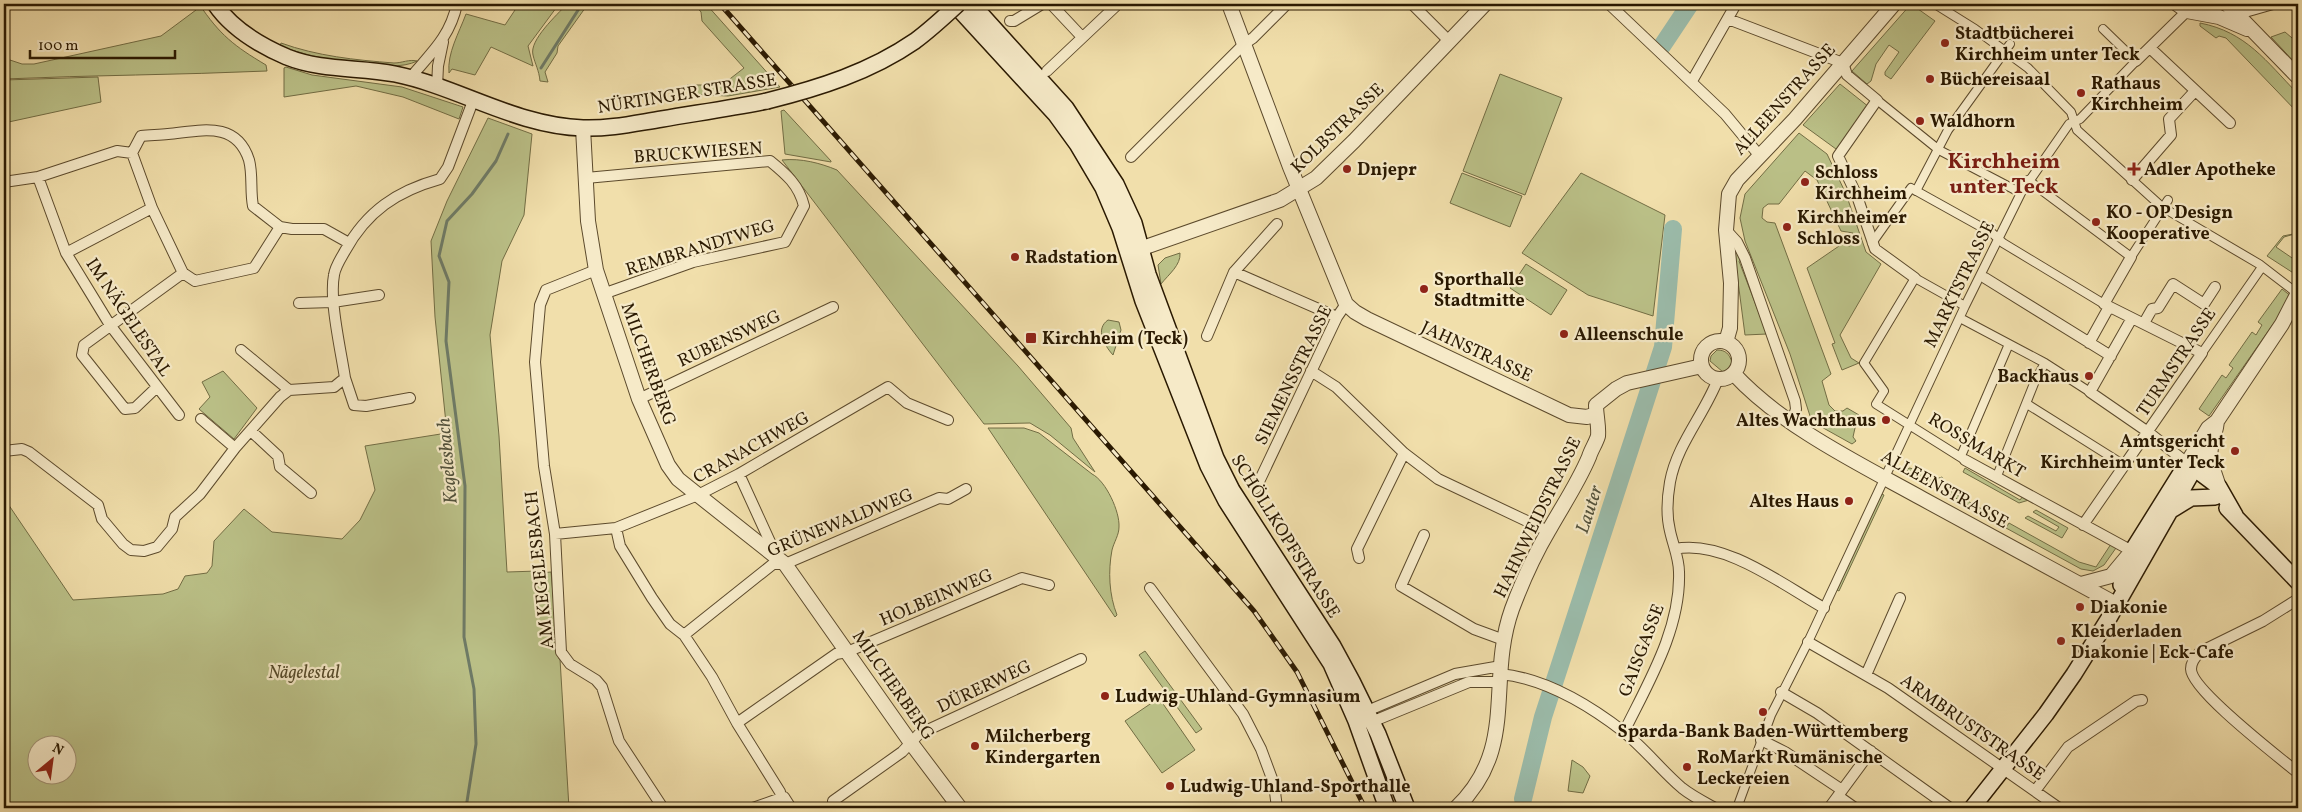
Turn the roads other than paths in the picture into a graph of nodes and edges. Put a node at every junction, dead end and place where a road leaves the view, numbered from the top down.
1 (215, 4) edge
2 (458, 4) edge
3 (954, 4) edge
4 (958, 4) edge
5 (972, 4) edge
6 (1042, 4) edge
7 (1051, 4) edge
8 (1118, 4) edge
9 (1229, 4) edge
10 (1287, 4) edge
11 (1412, 4) edge
12 (1485, 4) edge
13 (1609, 4) edge
14 (1736, 4) edge
15 (1894, 4) edge
16 (1935, 4) edge
17 (2227, 4) edge
18 (2273, 4) edge
19 (2182, 7) edge
20 (2238, 14) junction
21 (2219, 17) junction
22 (1728, 18) junction
23 (1010, 21) dead end
24 (2103, 29) dead end
25 (2254, 33) junction
26 (1082, 37) junction
27 (443, 41) junction
28 (1449, 41) junction
29 (1244, 44) junction
30 (2008, 48) junction
31 (2150, 48) junction
32 (2136, 61) junction
33 (1843, 63) junction
34 (1047, 71) dead end
35 (2298, 77) edge
36 (410, 78) junction
37 (1692, 81) junction
38 (437, 87) junction
39 (2195, 91) junction
40 (1877, 100) junction
41 (473, 101) junction
42 (2074, 122) junction
43 (2230, 122) dead end
44 (584, 128) junction
45 (1939, 150) junction
46 (132, 153) junction
47 (1759, 155) junction
48 (1131, 157) dead end
49 (38, 177) junction
50 (586, 178) junction
51 (2028, 180) junction
52 (2132, 180) junction
53 (4, 182) edge
54 (1299, 190) junction
55 (1916, 190) junction
56 (801, 192) joint
57 (2021, 193) junction
58 (2168, 200) dead end
59 (2162, 207) junction
60 (152, 208) junction
61 (1277, 224) dead end
62 (280, 227) junction
63 (1726, 230) junction
64 (1998, 239) junction
65 (350, 243) junction
66 (1872, 243) junction
67 (1135, 250) junction
68 (66, 253) junction
69 (2131, 257) junction
70 (2262, 267) junction
71 (596, 270) junction
72 (1234, 272) junction
73 (183, 273) junction
74 (1915, 278) junction
75 (1985, 278) dead end
76 (2215, 288) dead end
77 (603, 294) junction
78 (2298, 294) edge
79 (379, 295) dead end
80 (333, 302) junction
81 (299, 303) dead end
82 (1346, 304) junction
83 (2107, 305) junction
84 (1965, 306) junction
85 (833, 307) dead end
86 (2298, 307) edge
87 (1337, 317) junction
88 (1960, 318) junction
89 (2132, 318) junction
90 (2144, 323) junction
91 (2282, 324) junction
92 (110, 325) junction
93 (1207, 336) dead end
94 (1726, 342) junction
95 (2089, 343) junction
96 (2009, 344) junction
97 (241, 350) dead end
98 (2202, 353) junction
99 (2111, 356) junction
100 (2045, 363) junction
101 (1702, 366) junction
102 (1310, 371) junction
103 (1734, 374) junction
104 (345, 378) junction
105 (1718, 379) junction
106 (157, 387) junction
107 (289, 390) junction
108 (2090, 392) junction
109 (410, 398) dead end
110 (639, 399) junction
111 (2027, 404) junction
112 (179, 414) dead end
113 (1596, 414) junction
114 (201, 419) dead end
115 (948, 420) dead end
116 (2217, 421) junction
117 (1792, 422) junction
118 (1910, 424) junction
119 (251, 431) junction
120 (2148, 432) junction
121 (2211, 445) junction
122 (235, 448) junction
123 (4, 451) edge
124 (1404, 453) junction
125 (1963, 458) junction
126 (2124, 465) junction
127 (2191, 466) junction
128 (739, 474) junction
129 (1996, 476) junction
130 (1884, 478) junction
131 (1256, 488) dead end
132 (966, 489) dead end
133 (2217, 492) junction
134 (311, 493) dead end
135 (698, 495) junction
136 (2173, 509) junction
137 (2083, 525) junction
138 (616, 528) junction
139 (1548, 531) junction
140 (555, 534) junction
141 (1424, 535) dead end
142 (1675, 549) junction
143 (2132, 551) junction
144 (1359, 558) dead end
145 (782, 562) junction
146 (2298, 582) edge
147 (2081, 584) junction
148 (1049, 585) dead end
149 (1150, 588) dead end
150 (1900, 598) dead end
151 (2298, 599) edge
152 (2116, 604) junction
153 (1824, 608) junction
154 (684, 635) junction
155 (1504, 640) junction
156 (1808, 642) junction
157 (848, 652) junction
158 (1081, 659) dead end
159 (1500, 674) junction
160 (1866, 675) junction
161 (1781, 692) junction
162 (2142, 700) dead end
163 (1365, 719) junction
164 (737, 723) junction
165 (1624, 732) junction
166 (1762, 740) junction
167 (911, 743) junction
168 (1871, 751) junction
169 (2004, 768) junction
170 (2298, 773) edge
171 (2036, 791) junction
172 (780, 792) dead end
173 (1840, 793) junction
174 (832, 801) dead end
175 (663, 808) edge
176 (753, 808) edge
177 (791, 808) edge
178 (960, 808) edge
179 (1277, 808) edge
180 (1387, 808) edge
181 (1407, 808) edge
182 (1456, 808) edge
183 (1715, 808) edge
184 (1737, 808) edge
185 (1829, 808) edge
186 (1855, 808) edge
187 (1950, 808) edge
188 (1972, 808) edge
189 (2059, 808) edge

1 - 36 main road, NÜRTINGER STRASSE
2 - 27 street
3 - 67 main road, SCHÖLLKOPFSTRASSE
4 - 44 main road, NÜRTINGER STRASSE, bridge
5 - 67 main road, SCHÖLLKOPFSTRASSE
6 - 23 street
7 - 26 street
8 - 26 street
9 - 29 street
10 - 29 street
11 - 28 street
12 - 28 street, KOLBSTRASSE
13 - 37 street
14 - 22 street
15 - 33 street, ALLEENSTRASSE
16 - 30 street
17 - 20 street
18 - 20 street
19 - 21 street
19 - 31 street, MARKTSTRASSE
20 - 21 street
20 - 25 street
21 - 25 street
22 - 33 street
22 - 37 street
24 - 32 street
25 - 35 street
26 - 34 street
27 - 36 street
27 - 38 street
28 - 54 street, KOLBSTRASSE
29 - 48 street
29 - 54 street
30 - 42 street
30 - 45 street
31 - 32 street, MARKTSTRASSE
31 - 39 street
32 - 42 street, MARKTSTRASSE
33 - 40 street
33 - 47 street, ALLEENSTRASSE
36 - 38 main road, NÜRTINGER STRASSE
37 - 47 street
38 - 41 main road, NÜRTINGER STRASSE
39 - 43 street
39 - 52 street
40 - 45 street
40 - 66 street
41 - 44 main road, NÜRTINGER STRASSE
41 - 65 street
42 - 51 street, MARKTSTRASSE
42 - 52 street
44 - 50 street, MILCHERBERG
45 - 55 street
45 - 57 street
46 - 49 street
46 - 60 street
46 - 62 street
47 - 63 street, ALLEENSTRASSE
49 - 53 street
49 - 68 street, IM NÄGELESTAL
50 - 56 street, BRUCKWIESEN
50 - 71 street, MILCHERBERG
51 - 57 street, MARKTSTRASSE
51 - 69 street
52 - 59 street
54 - 67 street, KOLBSTRASSE
54 - 82 street
55 - 64 street
55 - 66 street
56 - 77 street, REMBRANDTWEG
57 - 64 street, MARKTSTRASSE
58 - 59 street
59 - 69 street
59 - 70 street
60 - 68 street
60 - 73 street
61 - 72 street
62 - 65 street
62 - 73 street
63 - 94 street, ALLEENSTRASSE
63 - 117 street
64 - 83 street
64 - 84 street, MARKTSTRASSE
65 - 80 street
66 - 74 street
67 - 163 main road, SCHÖLLKOPFSTRASSE
68 - 92 street, IM NÄGELESTAL
69 - 83 street
70 - 78 street
70 - 98 street, TURMSTRASSE
71 - 77 street, MILCHERBERG
71 - 140 street, AM KEGELESBACH
72 - 87 street
72 - 93 street
73 - 92 street
74 - 84 street
74 - 118 street, ROSSMARKT
75 - 95 street
76 - 90 street
77 - 110 street, MILCHERBERG
78 - 91 street
79 - 80 street
80 - 81 street
80 - 104 street
82 - 87 street, SIEMENSSTRASSE
82 - 113 street, JAHNSTRASSE
83 - 89 street
83 - 95 street
84 - 88 street, MARKTSTRASSE
85 - 110 street, RUBENSWEG
86 - 91 street
87 - 102 street, SIEMENSSTRASSE
88 - 96 street
88 - 118 street, MARKTSTRASSE
89 - 90 street
89 - 99 street
90 - 98 street
91 - 116 street
92 - 106 street, IM NÄGELESTAL
92 - 106 street
94 - 101 street
94 - 103 street
95 - 99 street
96 - 100 street
96 - 125 street
97 - 107 street
98 - 120 street, TURMSTRASSE
99 - 108 street
100 - 108 street
100 - 111 street
101 - 105 street
101 - 113 street
102 - 124 street
102 - 131 street, SIEMENSSTRASSE
103 - 105 street
103 - 117 street, ALLEENSTRASSE
104 - 107 street
104 - 109 street
105 - 142 street, GAISGASSE
106 - 112 street, IM NÄGELESTAL
107 - 119 street
108 - 120 street
110 - 135 street, MILCHERBERG
111 - 126 street
111 - 129 street
113 - 139 street, HAHNWEIDSTRASSE
114 - 122 street
115 - 128 street, CRANACHWEG
116 - 121 street
116 - 127 street
117 - 130 street, ALLEENSTRASSE
118 - 125 street, ROSSMARKT
118 - 130 street, MARKTSTRASSE
119 - 122 street
119 - 134 street
120 - 126 street, TURMSTRASSE
120 - 127 street
121 - 127 street
121 - 133 street
122 - 123 street
124 - 139 street
124 - 144 street
125 - 129 street, ROSSMARKT
126 - 137 street, TURMSTRASSE
127 - 133 main road
127 - 136 main road
127 - 143 main road
128 - 135 street, CRANACHWEG
128 - 145 street, MILCHERBERG
129 - 137 street, ROSSMARKT
130 - 147 street, ALLEENSTRASSE
130 - 153 street, MARKTSTRASSE
132 - 145 street, GRÜNEWALDWEG
133 - 136 main road
133 - 146 main road
135 - 138 street, CRANACHWEG
135 - 145 street, MILCHERBERG
136 - 152 main road
137 - 143 street, ROSSMARKT
138 - 140 street, CRANACHWEG
138 - 154 street
139 - 155 street, HAHNWEIDSTRASSE
140 - 175 street, AM KEGELESBACH
141 - 155 street
142 - 153 street
142 - 165 street, GAISGASSE
143 - 147 street
143 - 152 main road
145 - 154 street, GRÜNEWALDWEG
145 - 157 street, MILCHERBERG
147 - 152 street, ALLEENSTRASSE
148 - 157 street, HOLBEINWEG
149 - 179 street
150 - 160 street
151 - 170 street
152 - 169 main road
153 - 156 street, MARKTSTRASSE
154 - 164 street
155 - 159 street, HAHNWEIDSTRASSE
156 - 160 street, ARMBRUSTSTRASSE
156 - 161 street, MARKTSTRASSE
157 - 164 street, HOLBEINWEG
157 - 167 street, MILCHERBERG
158 - 167 street, DÜRERWEG
159 - 163 street
159 - 163 street
159 - 165 street
159 - 182 street, HAHNWEIDSTRASSE
160 - 169 street, ARMBRUSTSTRASSE
161 - 166 street, MARKTSTRASSE
161 - 168 street
162 - 171 street
163 - 180 main road, SCHÖLLKOPFSTRASSE
163 - 181 main road, SCHÖLLKOPFSTRASSE
164 - 172 street
165 - 183 street
166 - 173 street
166 - 184 street, MARKTSTRASSE
167 - 174 street, DÜRERWEG
167 - 178 street, MILCHERBERG
168 - 173 street
168 - 187 street
169 - 171 street, ARMBRUSTSTRASSE
169 - 188 main road
171 - 189 street, ARMBRUSTSTRASSE
173 - 185 street
173 - 186 street
176 - 177 street

